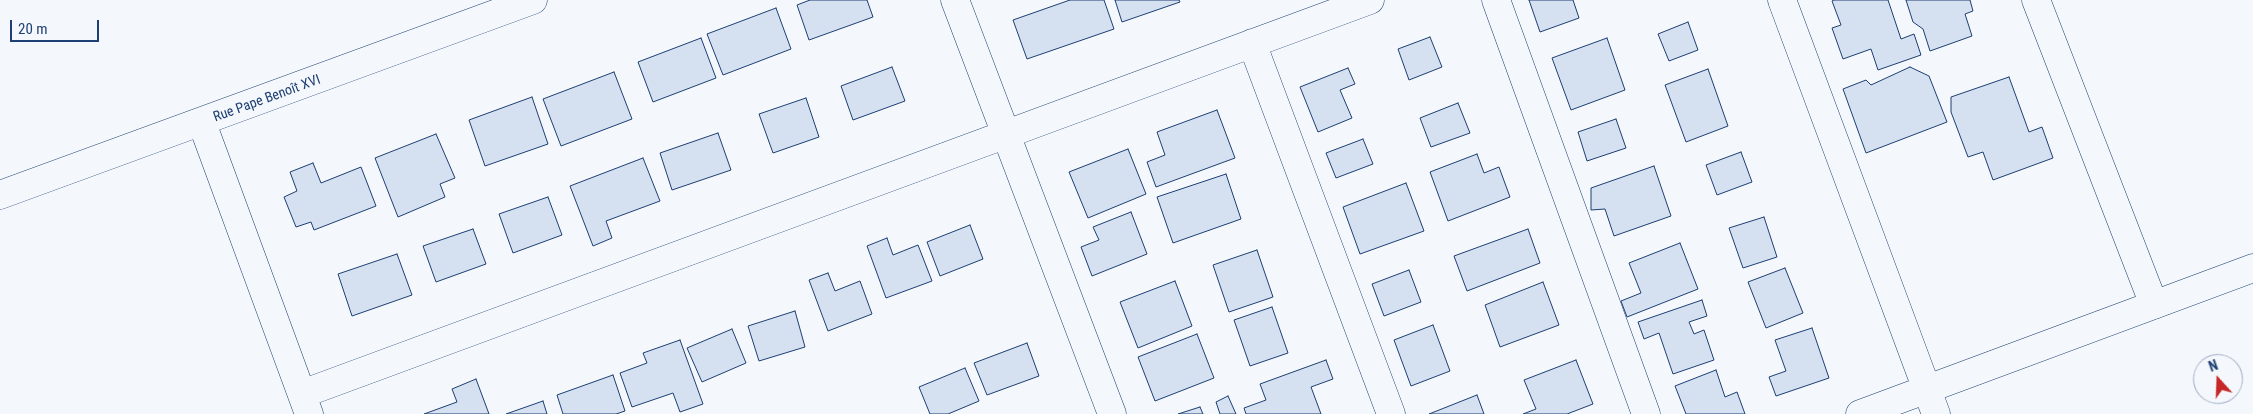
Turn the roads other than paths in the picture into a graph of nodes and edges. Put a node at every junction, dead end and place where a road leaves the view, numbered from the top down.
1 (533, 0) edge
2 (955, 0) edge
3 (1370, 0) edge
4 (1496, 0) edge
5 (1782, 0) edge
6 (2036, 0) edge
7 (1252, 44) junction
8 (202, 123) junction
9 (1006, 134) junction
10 (0, 196) edge
11 (2253, 268) edge
12 (2154, 305) junction
13 (1931, 402) edge
14 (305, 404) edge
15 (1112, 414) edge
16 (1391, 414) edge
17 (1646, 414) edge
18 (1860, 414) edge

1 - 8 street, Rue Pape Benoît XVI
2 - 9 street
3 - 7 street
4 - 17 street
5 - 13 street
6 - 12 street
7 - 9 street
7 - 16 street
8 - 10 street, Rue Pape Benoît XVI
8 - 14 street
9 - 14 street
9 - 15 street
11 - 12 street
12 - 13 street
13 - 18 street

